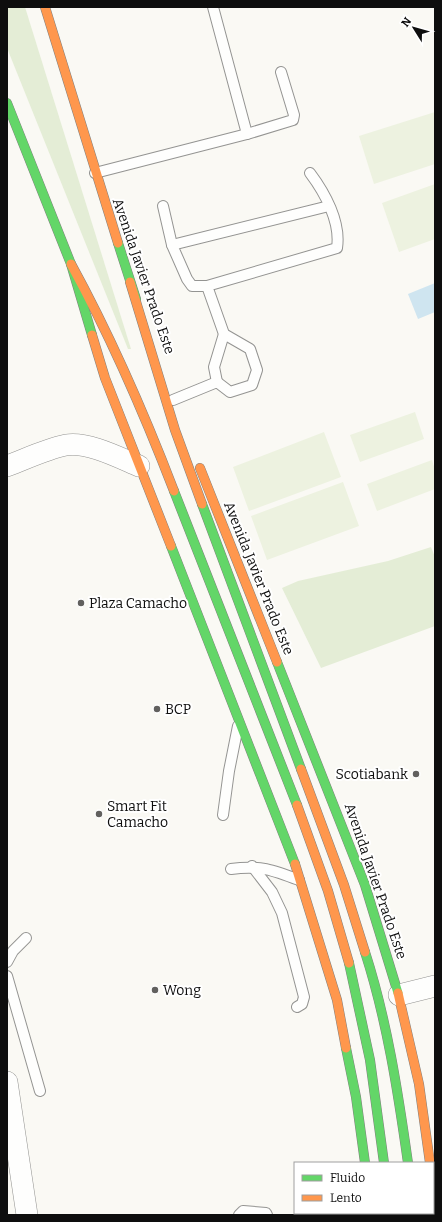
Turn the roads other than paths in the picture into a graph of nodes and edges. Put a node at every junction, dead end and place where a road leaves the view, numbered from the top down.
1 (45, 7) edge
2 (213, 7) edge
3 (281, 72) dead end
4 (7, 103) edge
5 (247, 134) junction
6 (95, 173) junction
7 (310, 173) dead end
8 (163, 206) dead end
9 (329, 206) junction
10 (172, 246) junction
11 (72, 264) junction
12 (130, 282) junction
13 (207, 286) junction
14 (224, 334) junction
15 (217, 382) junction
16 (173, 400) junction
17 (191, 447) dead end
18 (197, 461) dead end
19 (7, 466) edge
20 (139, 466) junction
21 (239, 718) junction
22 (223, 815) dead end
23 (252, 866) junction
24 (231, 869) dead end
25 (301, 880) junction
26 (26, 938) dead end
27 (7, 962) edge
28 (7, 976) edge
29 (435, 986) edge
30 (399, 995) junction
31 (297, 1007) dead end
32 (7, 1082) edge
33 (40, 1091) dead end
34 (365, 1162) edge
35 (384, 1162) edge
36 (408, 1162) edge
37 (430, 1162) edge
38 (434, 1204) edge
39 (27, 1215) edge
40 (239, 1215) edge
41 (267, 1215) edge
42 (435, 1215) edge

1 - 6 main road, Avenida Javier Prado Este
2 - 5 lane
3 - 5 lane
4 - 11 main road
5 - 6 lane
6 - 12 main road, Avenida Javier Prado Este
7 - 9 lane
8 - 10 lane
9 - 10 lane
9 - 13 lane
10 - 13 lane
11 - 20 main road
11 - 35 main road
12 - 16 main road, Avenida Javier Prado Este
12 - 36 main road
13 - 14 lane
14 - 15 lane
14 - 15 lane
15 - 16 lane
16 - 17 main road, Avenida Javier Prado Este
18 - 30 main road, Avenida Javier Prado Este
19 - 20 street
20 - 21 main road
21 - 22 lane
21 - 25 main road
23 - 24 lane
23 - 25 lane
23 - 31 lane
25 - 34 main road
26 - 27 lane
28 - 33 lane
29 - 30 street
30 - 37 main road, Avenida Javier Prado Este
32 - 39 street
38 - 42 main road
40 - 41 lane

